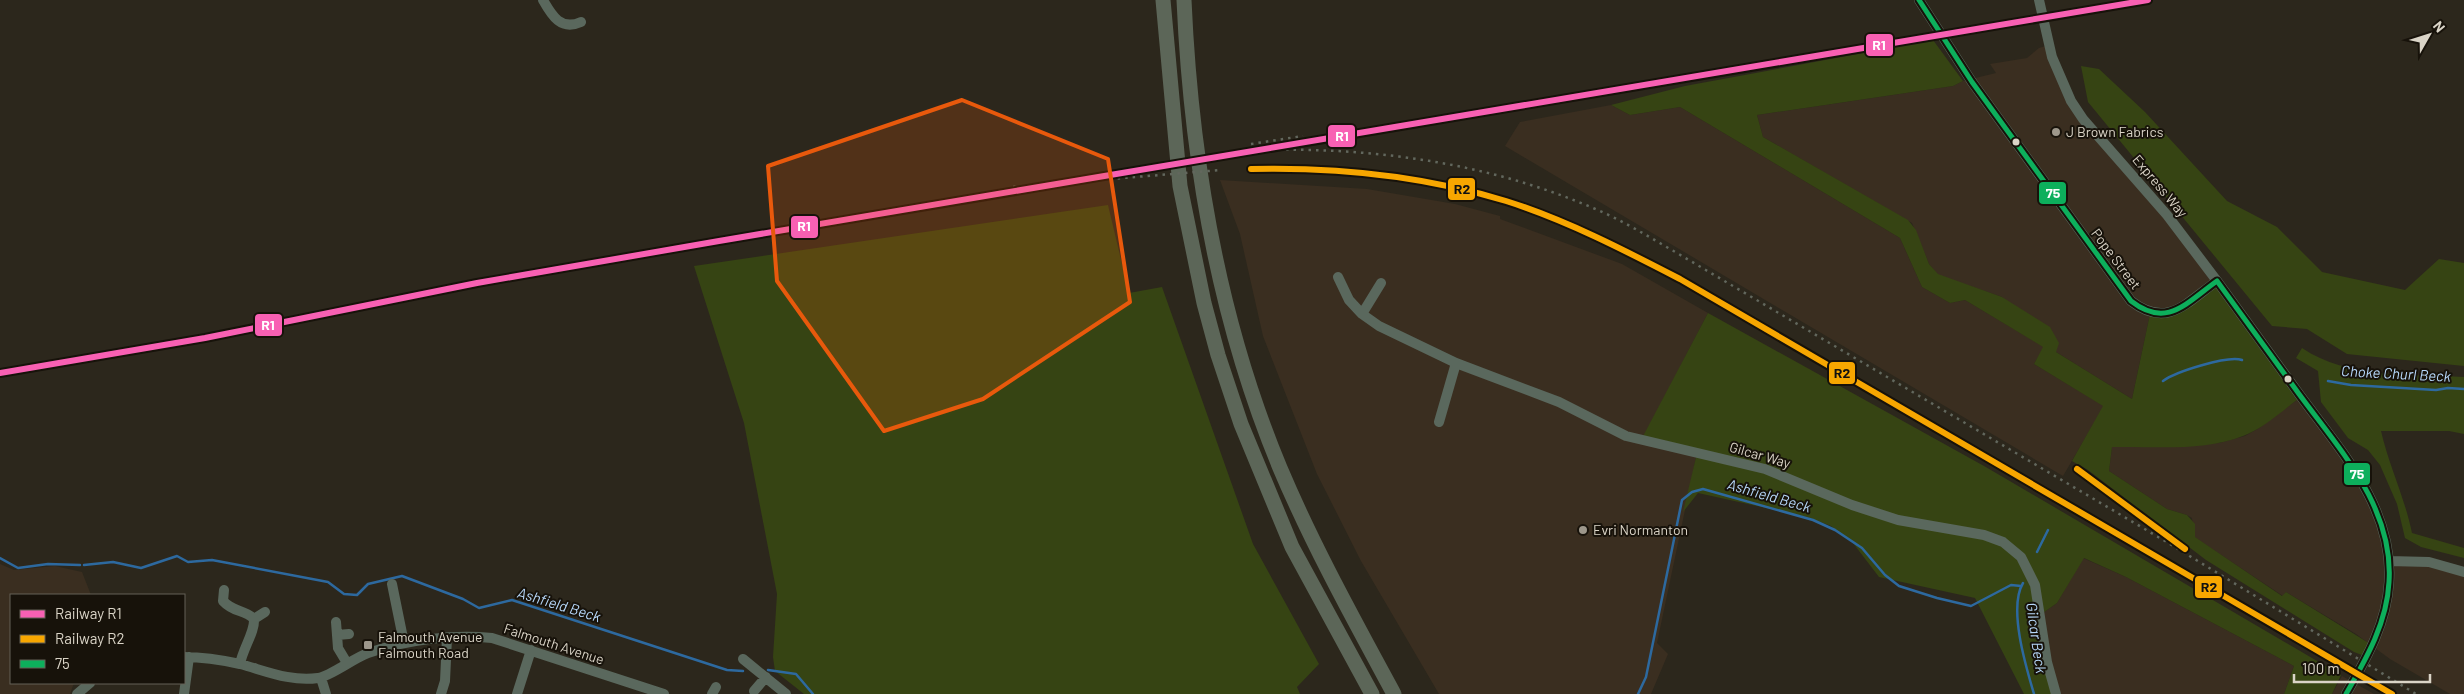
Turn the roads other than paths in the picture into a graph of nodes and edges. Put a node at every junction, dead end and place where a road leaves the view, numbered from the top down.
1 (543, 0) edge
2 (1163, 0) edge
3 (1184, 0) edge
4 (1919, 0) edge
5 (2039, 0) edge
6 (574, 27) dead end
7 (1338, 277) dead end
8 (2217, 281) junction
9 (1381, 283) dead end
10 (1362, 314) junction
11 (1456, 363) junction
12 (1439, 422) dead end
13 (2389, 561) junction
14 (2464, 572) edge
15 (392, 584) dead end
16 (224, 590) dead end
17 (265, 612) dead end
18 (254, 619) junction
19 (336, 622) dead end
20 (350, 634) dead end
21 (337, 635) junction
22 (447, 638) junction
23 (404, 643) junction
24 (530, 650) junction
25 (187, 657) edge
26 (743, 659) dead end
27 (347, 663) junction
28 (240, 664) junction
29 (766, 677) junction
30 (321, 678) junction
31 (185, 682) edge
32 (89, 684) edge
33 (754, 691) dead end
34 (77, 694) edge
35 (326, 694) edge
36 (441, 694) edge
37 (517, 694) edge
38 (664, 694) edge
39 (786, 694) edge
40 (1372, 694) edge
41 (1394, 694) edge
42 (2056, 694) edge
43 (2346, 694) edge

1 - 6 street
2 - 40 highway
3 - 41 highway
4 - 8 street, Pope Street
5 - 8 street, Express Way
7 - 10 street, Gilcar Way
8 - 13 street
9 - 10 street
10 - 11 street, Gilcar Way
11 - 12 street
11 - 42 street, Gilcar Way
13 - 14 street
13 - 43 street
15 - 23 street
16 - 18 street
17 - 18 street
18 - 28 street
19 - 21 street
20 - 21 street
21 - 27 street
22 - 23 street, Falmouth Avenue
22 - 24 street, Falmouth Avenue
22 - 36 street
23 - 27 street, Falmouth Avenue
24 - 37 street
24 - 38 street, Falmouth Avenue
25 - 28 street, Falmouth Avenue
25 - 31 street
26 - 29 street
27 - 30 street, Falmouth Avenue
28 - 30 street, Falmouth Avenue
29 - 33 street
29 - 39 street
30 - 35 street
32 - 34 street

